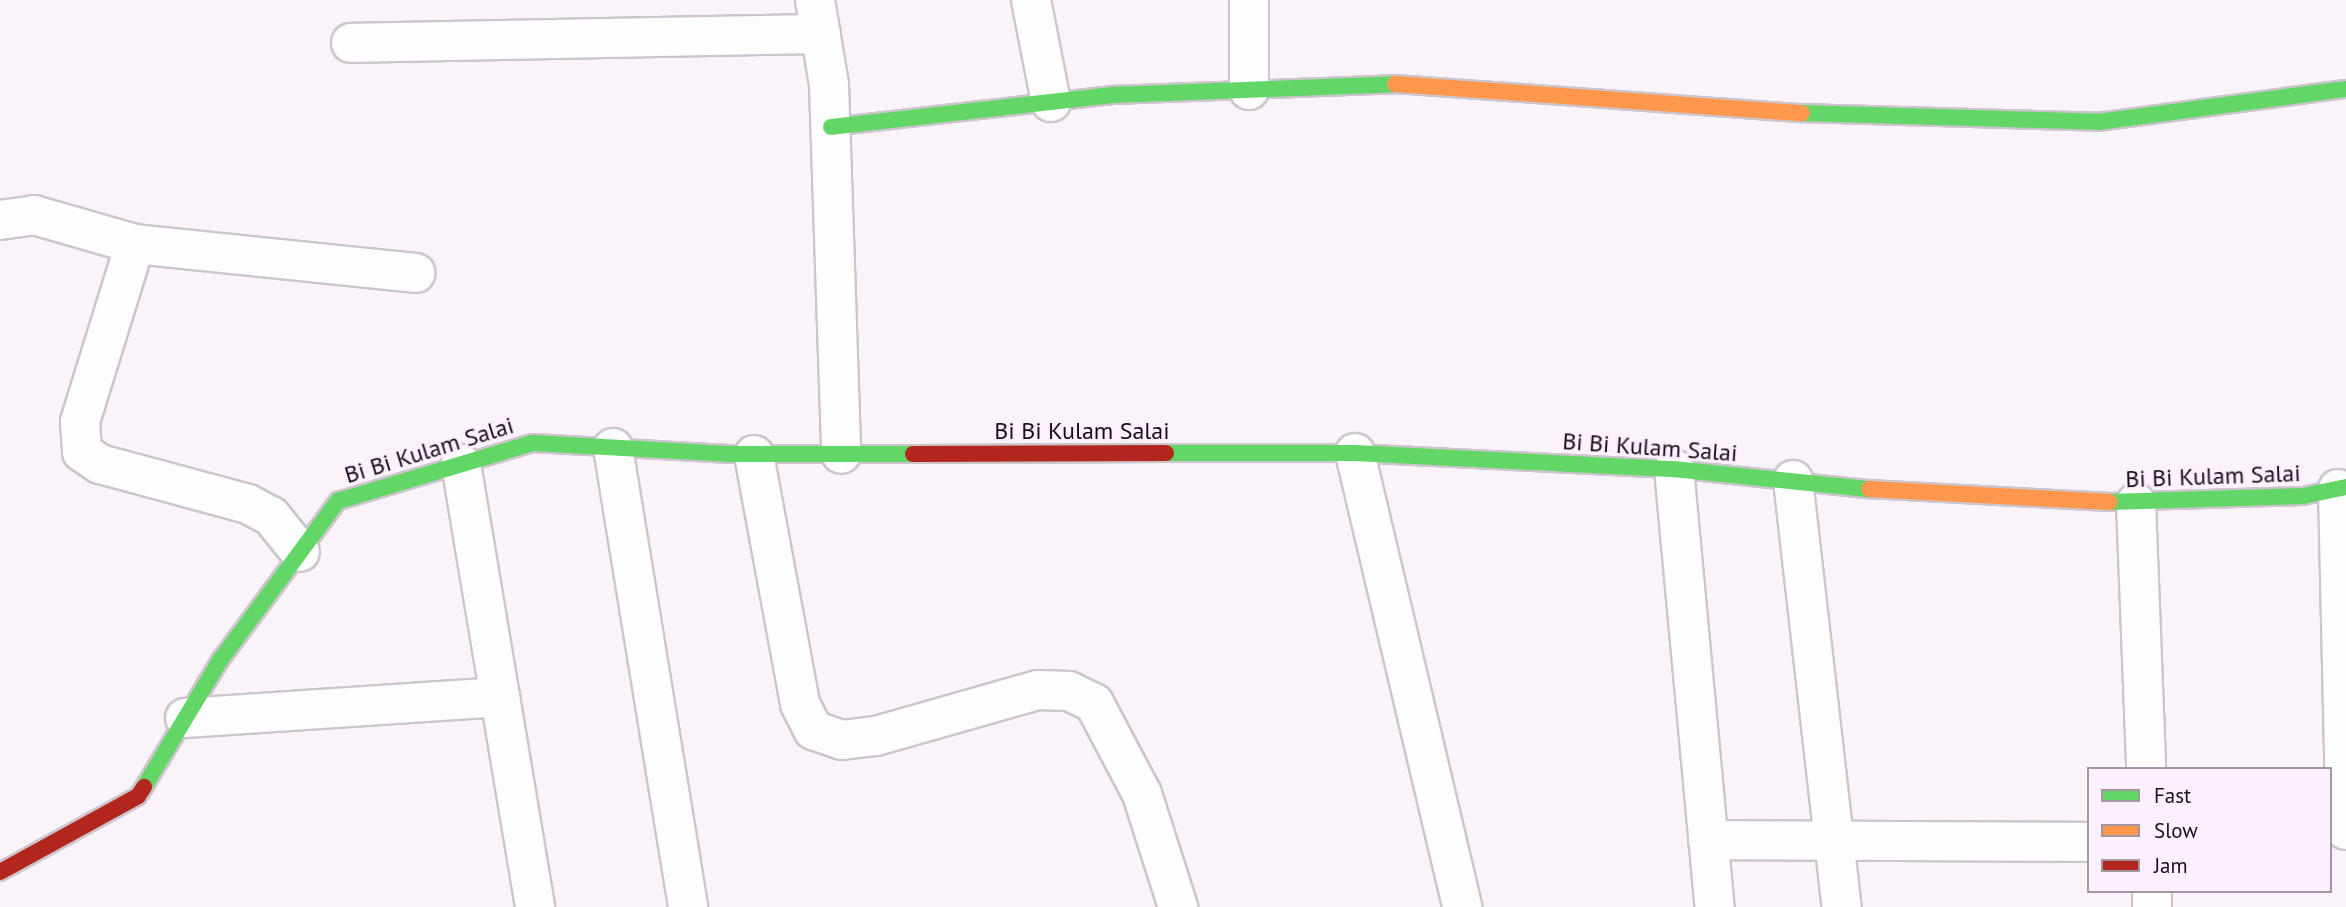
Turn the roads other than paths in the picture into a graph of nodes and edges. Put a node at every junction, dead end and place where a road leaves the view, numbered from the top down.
1 (1031, 0) edge
2 (1249, 0) edge
3 (818, 17) edge
4 (351, 43) dead end
5 (2346, 89) edge
6 (1249, 90) junction
7 (1051, 102) junction
8 (831, 127) junction
9 (0, 220) edge
10 (135, 244) junction
11 (416, 273) dead end
12 (613, 447) junction
13 (1355, 453) junction
14 (841, 454) junction
15 (754, 455) junction
16 (461, 464) junction
17 (1674, 469) junction
18 (1793, 480) junction
19 (2342, 488) edge
20 (2136, 503) junction
21 (300, 552) junction
22 (500, 697) junction
23 (186, 718) junction
24 (2147, 767) edge
25 (2346, 833) edge
26 (1708, 840) junction
27 (1834, 840) junction
28 (2087, 842) edge
29 (0, 872) edge
30 (535, 907) edge
31 (688, 907) edge
32 (1178, 907) edge
33 (1462, 907) edge
34 (1715, 907) edge
35 (1842, 907) edge

1 - 7 street
2 - 6 street
3 - 4 street
3 - 8 street
5 - 6 street
6 - 7 street
7 - 8 street
8 - 14 street
9 - 10 street
10 - 11 street
10 - 21 street
12 - 15 street, Bi Bi Kulam Salai
12 - 16 street, Bi Bi Kulam Salai
12 - 31 street
13 - 14 street, Bi Bi Kulam Salai
13 - 17 street, Bi Bi Kulam Salai
13 - 33 street
14 - 15 street, Bi Bi Kulam Salai
15 - 32 street
16 - 21 street, Bi Bi Kulam Salai
16 - 22 street
17 - 18 street, Bi Bi Kulam Salai
17 - 26 street
18 - 20 street, Bi Bi Kulam Salai
18 - 27 street
19 - 20 street, Bi Bi Kulam Salai
19 - 25 street
20 - 24 street
21 - 23 street, Bi Bi Kulam Salai
22 - 23 street
22 - 30 street
23 - 29 street, Bi Bi Kulam Salai
26 - 27 street
26 - 34 street
27 - 28 street
27 - 35 street

